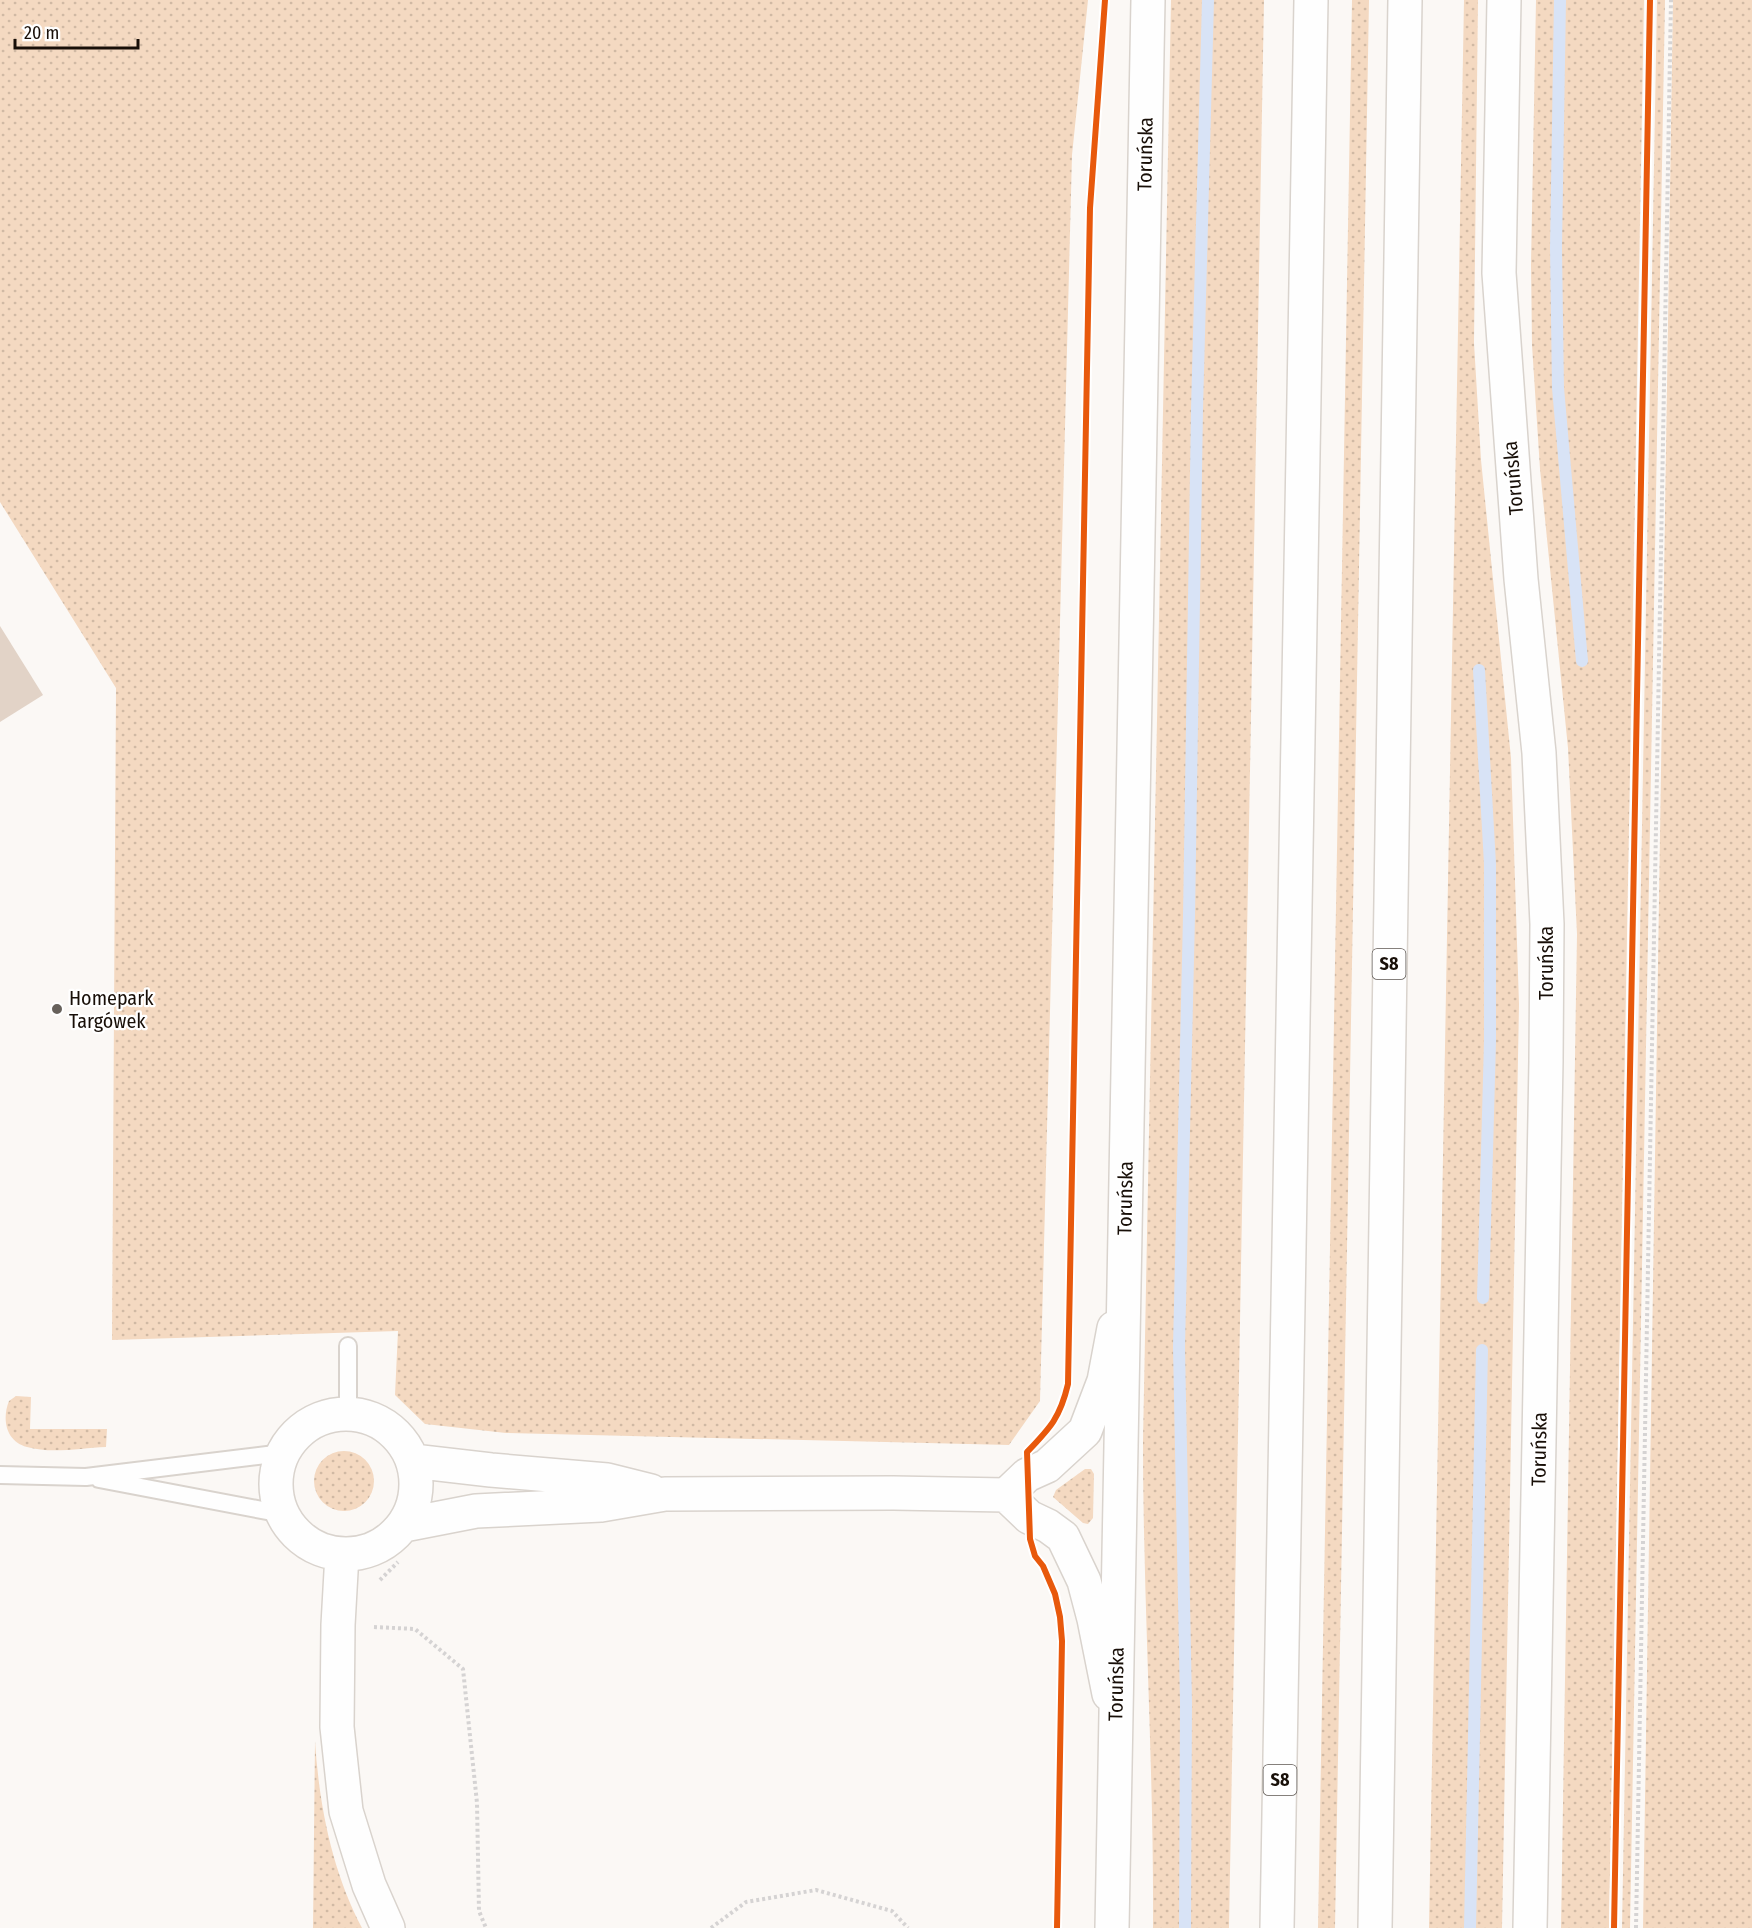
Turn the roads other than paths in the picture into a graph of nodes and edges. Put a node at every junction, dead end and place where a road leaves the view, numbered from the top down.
1 (1148, 0) edge
2 (1311, 0) edge
3 (1405, 0) edge
4 (1504, 0) edge
5 (1123, 1285) junction
6 (348, 1346) dead end
7 (348, 1413) junction
8 (283, 1453) junction
9 (413, 1461) junction
10 (0, 1474) edge
11 (86, 1477) junction
12 (665, 1494) junction
13 (1006, 1495) junction
14 (283, 1514) junction
15 (404, 1525) junction
16 (342, 1554) junction
17 (1115, 1727) junction
18 (388, 1928) edge
19 (1112, 1928) edge
20 (1277, 1928) edge
21 (1375, 1928) edge
22 (1530, 1928) edge

1 - 5 main road, Toruńska
2 - 20 main road, S8
3 - 21 main road, S8
4 - 22 main road, Toruńska
5 - 13 main road
5 - 17 main road, Toruńska
6 - 7 lane
7 - 8 main road
7 - 9 main road
8 - 11 lane
8 - 14 main road
9 - 12 main road
9 - 15 main road
10 - 11 lane
11 - 14 lane
12 - 13 main road
12 - 15 main road
13 - 17 main road
14 - 16 main road
15 - 16 main road
16 - 18 main road
17 - 19 main road, Toruńska

